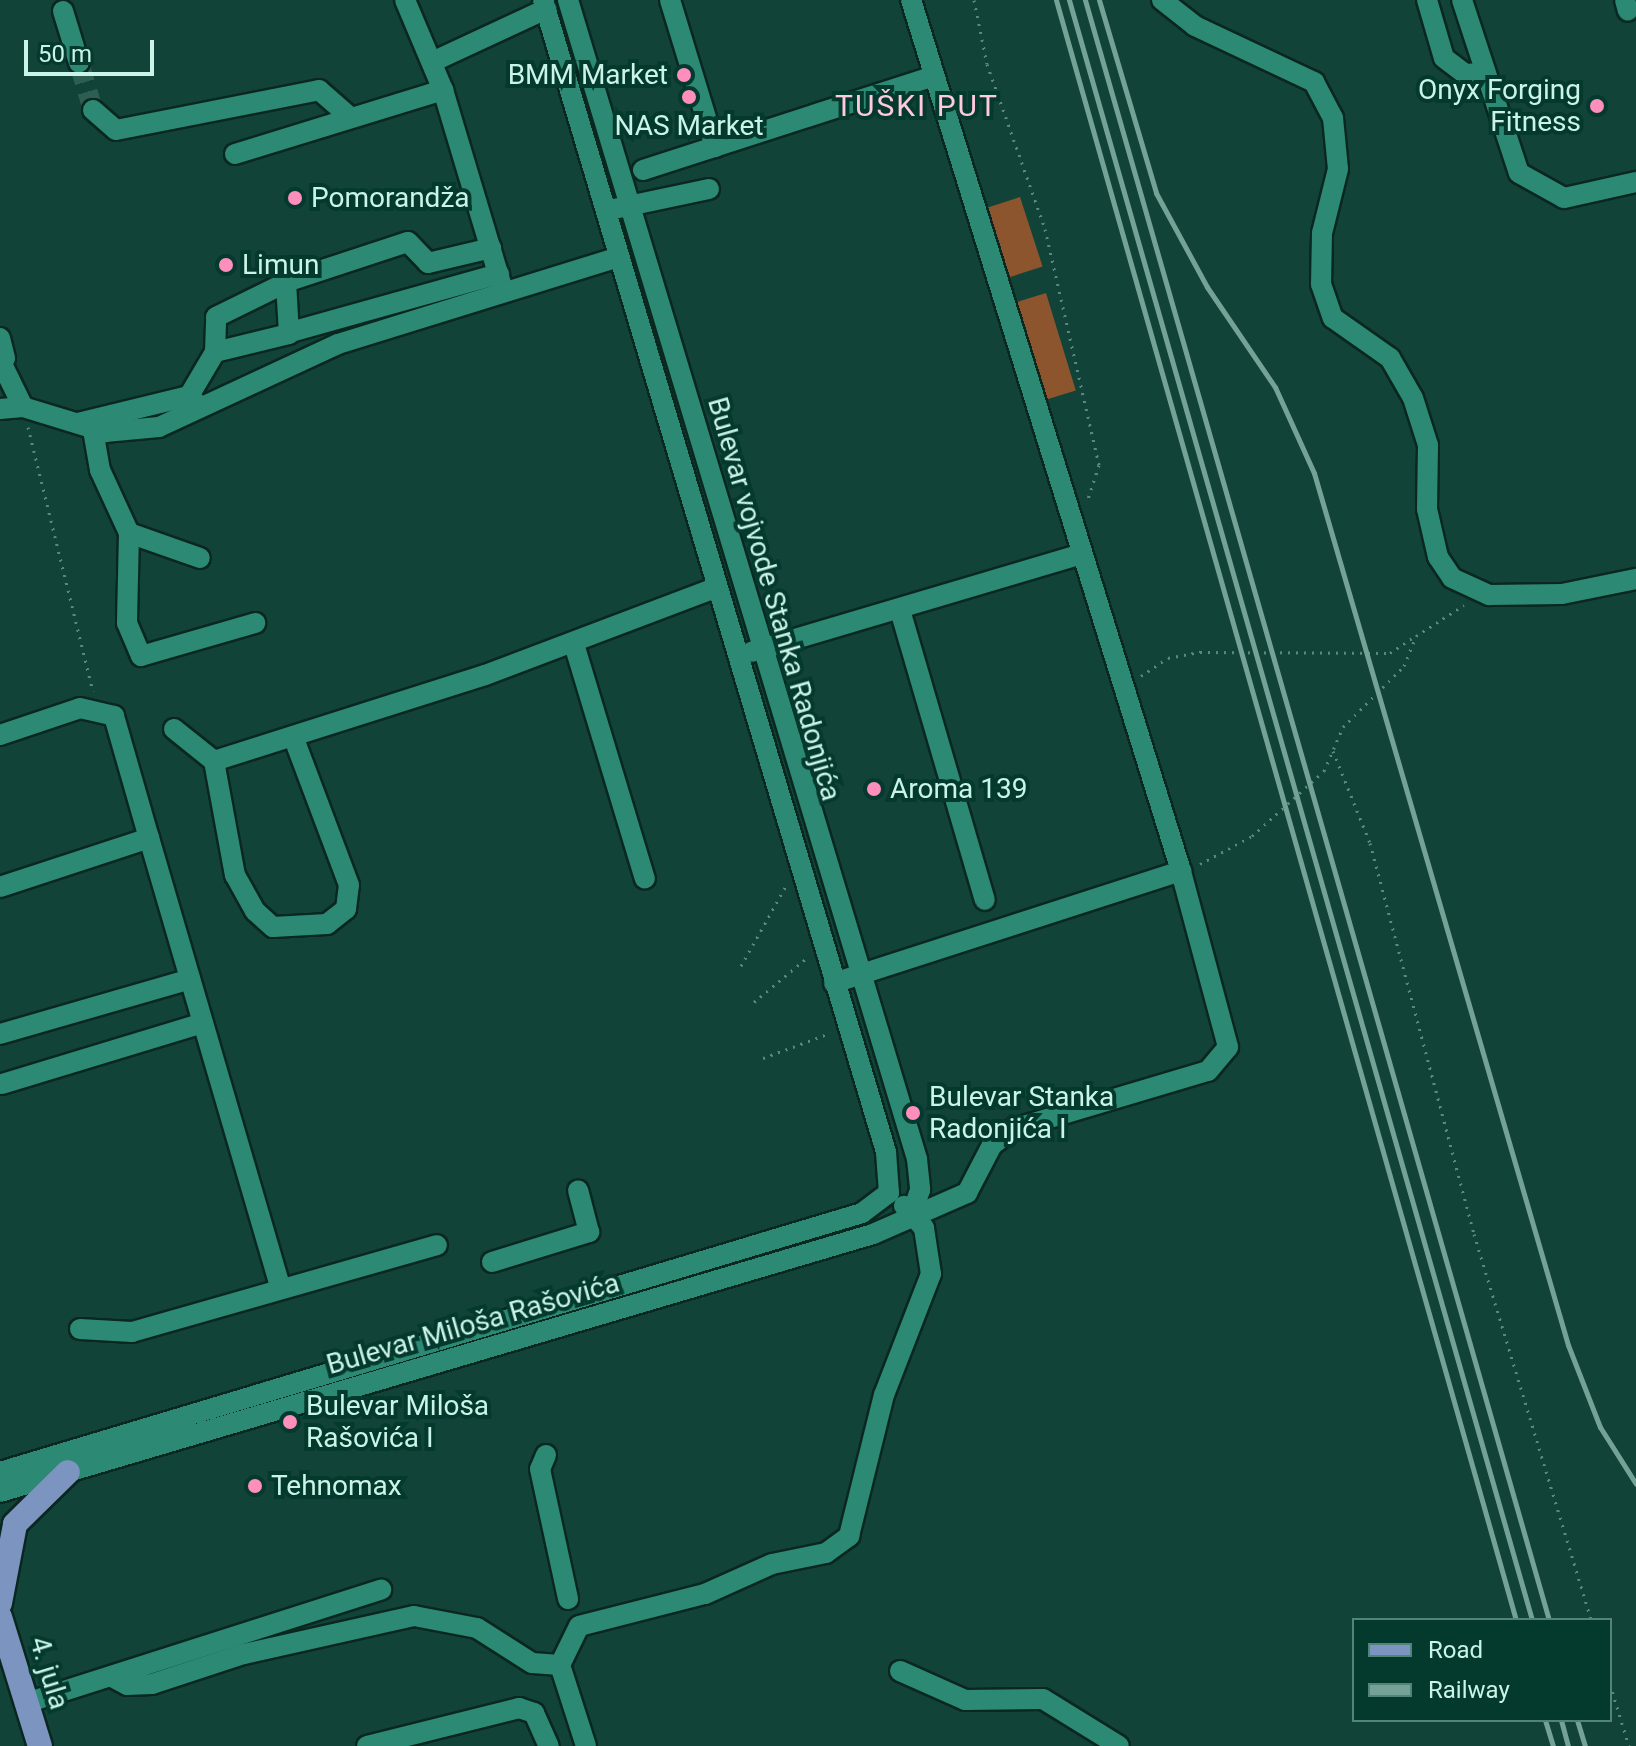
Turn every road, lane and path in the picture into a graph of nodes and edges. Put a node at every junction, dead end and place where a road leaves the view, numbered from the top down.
1 (405, 0) edge
2 (568, 0) edge
3 (670, 0) edge
4 (911, 0) edge
5 (974, 0) edge
6 (1162, 0) edge
7 (1427, 0) edge
8 (1462, 0) edge
9 (544, 5) edge
10 (63, 11) dead end
11 (432, 62) junction
12 (79, 63) tunnel mouth
13 (1483, 73) junction
14 (934, 76) junction
15 (443, 90) junction
16 (93, 110) tunnel mouth
17 (350, 117) junction
18 (715, 147) junction
19 (235, 154) dead end
20 (688, 156) junction
21 (643, 170) dead end
22 (1636, 182) edge
23 (616, 208) junction
24 (491, 248) junction
25 (619, 257) junction
26 (501, 282) junction
27 (281, 285) junction
28 (291, 332) junction
29 (0, 338) edge
30 (215, 352) junction
31 (2, 359) edge
32 (195, 402) junction
33 (23, 407) junction
34 (0, 409) edge
35 (70, 425) junction
36 (93, 430) junction
37 (1072, 524) junction
38 (129, 533) junction
39 (1082, 554) junction
40 (200, 558) dead end
41 (1636, 579) edge
42 (713, 589) junction
43 (1489, 595) junction
44 (900, 610) junction
45 (255, 623) dead end
46 (1416, 636) junction
47 (574, 644) junction
48 (760, 649) junction
49 (736, 657) junction
50 (1126, 695) junction
51 (101, 709) junction
52 (174, 729) dead end
53 (0, 735) edge
54 (293, 736) junction
55 (1333, 751) junction
56 (214, 761) junction
57 (149, 838) junction
58 (1181, 871) junction
59 (801, 876) junction
60 (645, 879) dead end
61 (0, 887) edge
62 (985, 900) dead end
63 (825, 954) junction
64 (741, 966) dead end
65 (858, 974) junction
66 (190, 979) junction
67 (834, 983) junction
68 (754, 1002) dead end
69 (203, 1023) junction
70 (847, 1027) junction
71 (0, 1034) edge
72 (763, 1058) dead end
73 (2, 1084) dead end
74 (578, 1190) dead end
75 (889, 1193) junction
76 (912, 1213) junction
77 (437, 1245) dead end
78 (492, 1262) dead end
79 (280, 1286) junction
80 (80, 1329) dead end
81 (546, 1455) dead end
82 (0, 1472) edge
83 (68, 1472) junction
84 (0, 1492) edge
85 (381, 1590) dead end
86 (568, 1599) dead end
87 (0, 1603) edge
88 (0, 1617) edge
89 (1590, 1618) edge
90 (560, 1665) junction
91 (900, 1671) dead end
92 (112, 1677) junction
93 (1612, 1691) edge
94 (26, 1703) junction
95 (40, 1746) edge
96 (367, 1746) edge
97 (549, 1746) edge
98 (586, 1746) edge
99 (1119, 1746) edge
100 (1629, 1746) edge

1 - 11 street
2 - 23 street, Bulevar vojvode Stanka Radonjića
3 - 18 street
4 - 14 street, Bulevar Miloša Rašovića
5 - 37 path
6 - 43 street
7 - 13 street
8 - 13 street
9 - 11 street
9 - 23 street, Bulevar vojvode Stanka Radonjića
10 - 12 street
11 - 15 street
13 - 22 street
14 - 18 street
14 - 37 street, Bulevar Miloša Rašovića
15 - 17 street
15 - 24 street
16 - 17 street
17 - 19 street
18 - 20 street
20 - 21 street
20 - 23 street
23 - 25 street, Bulevar vojvode Stanka Radonjića
23 - 48 street, Bulevar vojvode Stanka Radonjića
24 - 26 street
24 - 27 street
25 - 26 street
25 - 42 street, Bulevar vojvode Stanka Radonjića
26 - 28 street
26 - 32 street
27 - 28 street
27 - 30 street
28 - 30 street
29 - 31 street
30 - 32 street
31 - 33 street
32 - 35 street
32 - 36 street
33 - 34 street
33 - 35 street
33 - 51 path
35 - 36 street
36 - 38 street
37 - 39 street, Bulevar Miloša Rašovića
38 - 40 street
38 - 45 street
39 - 44 street
39 - 50 street, Bulevar Miloša Rašovića
41 - 43 street
42 - 47 street
42 - 49 street, Bulevar vojvode Stanka Radonjića
43 - 46 path
44 - 48 street
44 - 62 street
46 - 50 path
46 - 55 path
47 - 54 street
47 - 60 street
48 - 49 street
48 - 65 street, Bulevar vojvode Stanka Radonjića
49 - 59 street, Bulevar vojvode Stanka Radonjića
50 - 58 street, Bulevar Miloša Rašovića
51 - 53 street
51 - 57 street
52 - 56 street
54 - 56 street
54 - 56 street
55 - 58 path
55 - 89 path
57 - 61 street
57 - 66 street
58 - 65 street
58 - 76 street, Bulevar Miloša Rašovića
59 - 63 street, Bulevar vojvode Stanka Radonjića
59 - 64 path
63 - 67 street, Bulevar vojvode Stanka Radonjića
63 - 68 path
65 - 67 street
65 - 76 street, Bulevar vojvode Stanka Radonjića
66 - 69 street
66 - 71 street
67 - 70 street, Bulevar vojvode Stanka Radonjića
69 - 73 street
69 - 79 street
70 - 72 path
70 - 75 street, Bulevar vojvode Stanka Radonjića
74 - 78 street
75 - 76 street
75 - 82 street, Bulevar Miloša Rašovića
76 - 83 street, Bulevar Miloša Rašovića
76 - 90 street
77 - 79 street
79 - 80 street
81 - 86 street
83 - 84 street, Bulevar Miloša Rašovića
83 - 87 main road
85 - 92 street
88 - 94 main road, 4. jula
90 - 92 street
90 - 98 street
91 - 99 street
92 - 94 street
93 - 100 path
94 - 95 main road, 4. jula
96 - 97 street

